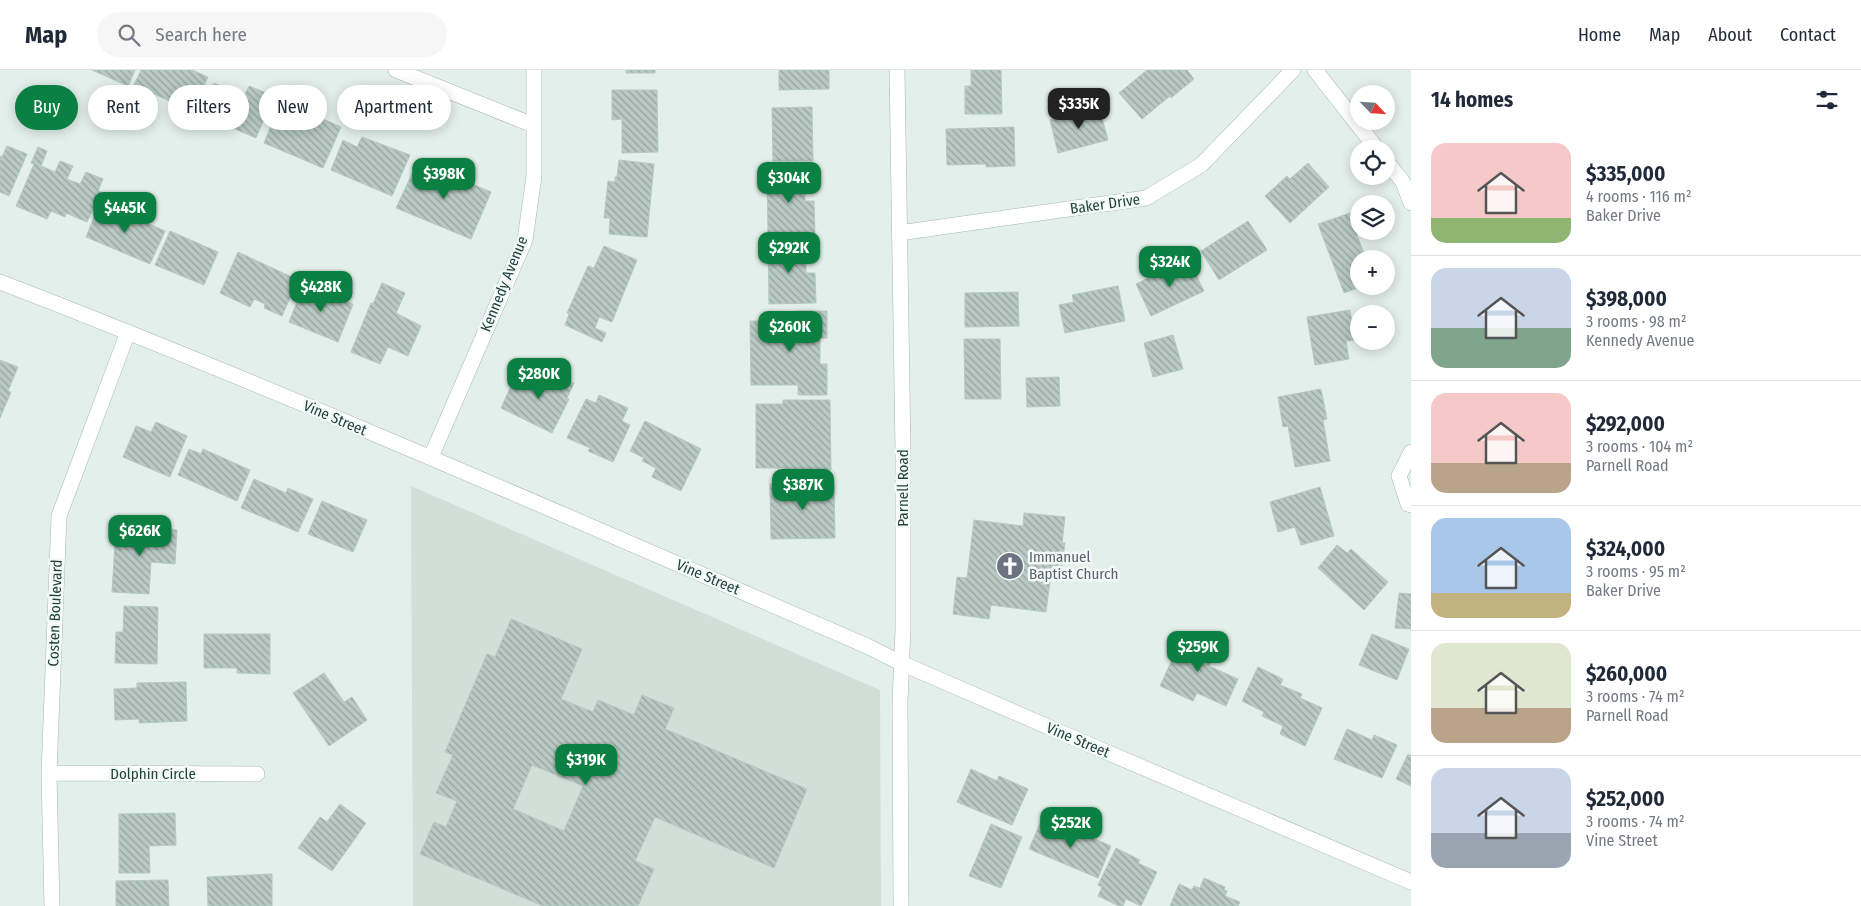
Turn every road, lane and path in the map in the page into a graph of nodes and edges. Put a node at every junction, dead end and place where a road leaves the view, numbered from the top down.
1 (396, 70) edge
2 (534, 70) edge
3 (897, 70) edge
4 (1293, 70) edge
5 (1316, 70) edge
6 (533, 125) junction
7 (1370, 140) edge
8 (1395, 172) edge
9 (1411, 204) edge
10 (899, 233) junction
11 (0, 282) edge
12 (128, 332) junction
13 (1411, 452) edge
14 (431, 457) junction
15 (1411, 505) edge
16 (901, 663) junction
17 (49, 773) junction
18 (257, 774) dead end
19 (1411, 882) edge
20 (52, 906) edge
21 (901, 906) edge

1 - 6 street
2 - 6 street, Kennedy Avenue
3 - 10 street, Parnell Road
4 - 10 street, Baker Drive
5 - 7 street
6 - 14 street, Kennedy Avenue
8 - 9 street
10 - 16 street, Parnell Road
11 - 12 street, Vine Street
12 - 14 street, Vine Street
12 - 17 street, Costen Boulevard
13 - 15 street
14 - 16 street, Vine Street
16 - 19 street, Vine Street
16 - 21 street, Parnell Road
17 - 18 street, Dolphin Circle
17 - 20 street, Costen Boulevard

